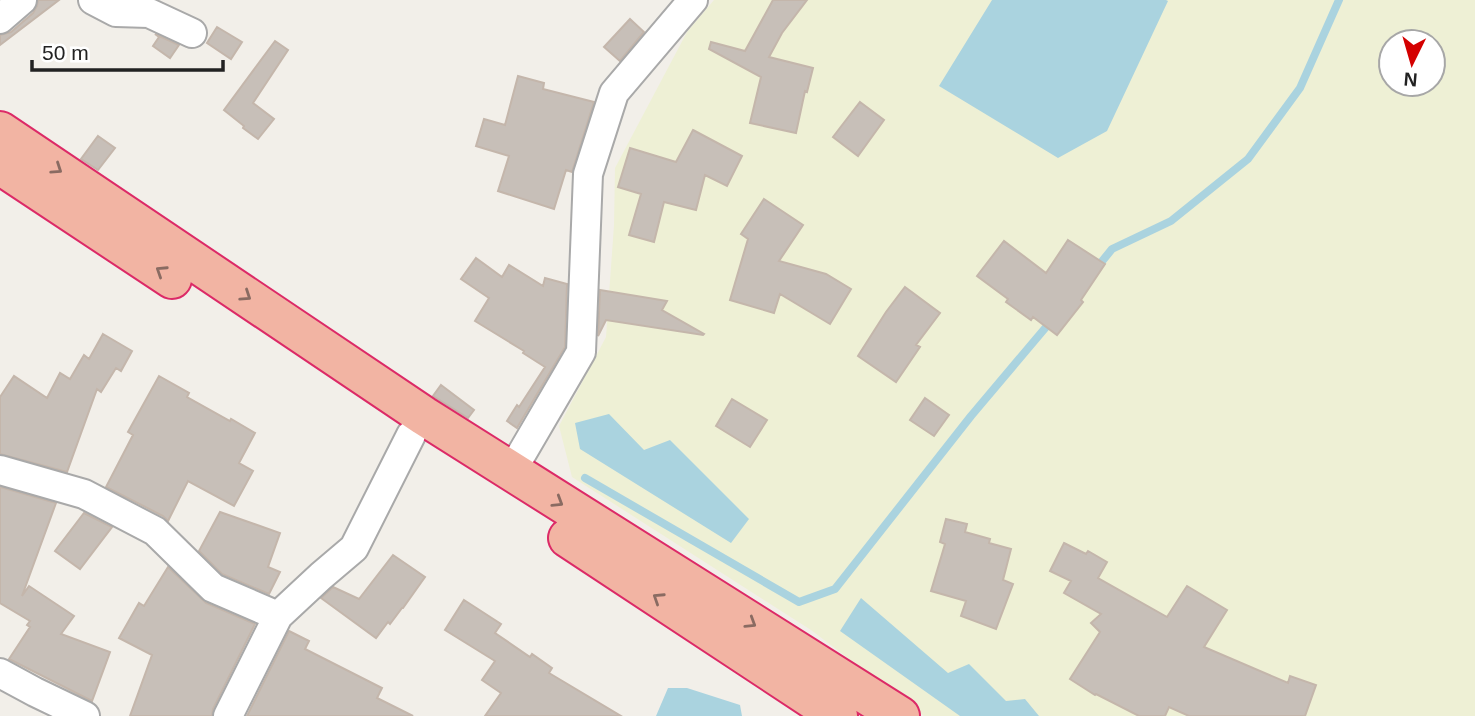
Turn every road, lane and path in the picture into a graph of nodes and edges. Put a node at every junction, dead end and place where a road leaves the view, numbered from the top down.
1 (22, 0) edge
2 (93, 0) edge
3 (693, 0) edge
4 (0, 19) edge
5 (192, 33) dead end
6 (0, 131) edge
7 (0, 166) edge
8 (411, 435) junction
9 (0, 470) edge
10 (511, 472) junction
11 (278, 616) junction
12 (0, 673) edge
13 (85, 716) edge
14 (228, 716) edge
15 (838, 716) edge
16 (900, 716) edge

1 - 4 street
2 - 5 street
3 - 10 street
6 -> 10 highway
8 -> 7 highway
8 - 11 street
15 -> 8 highway
9 - 11 street
10 -> 16 highway
11 - 14 street
12 - 13 street

